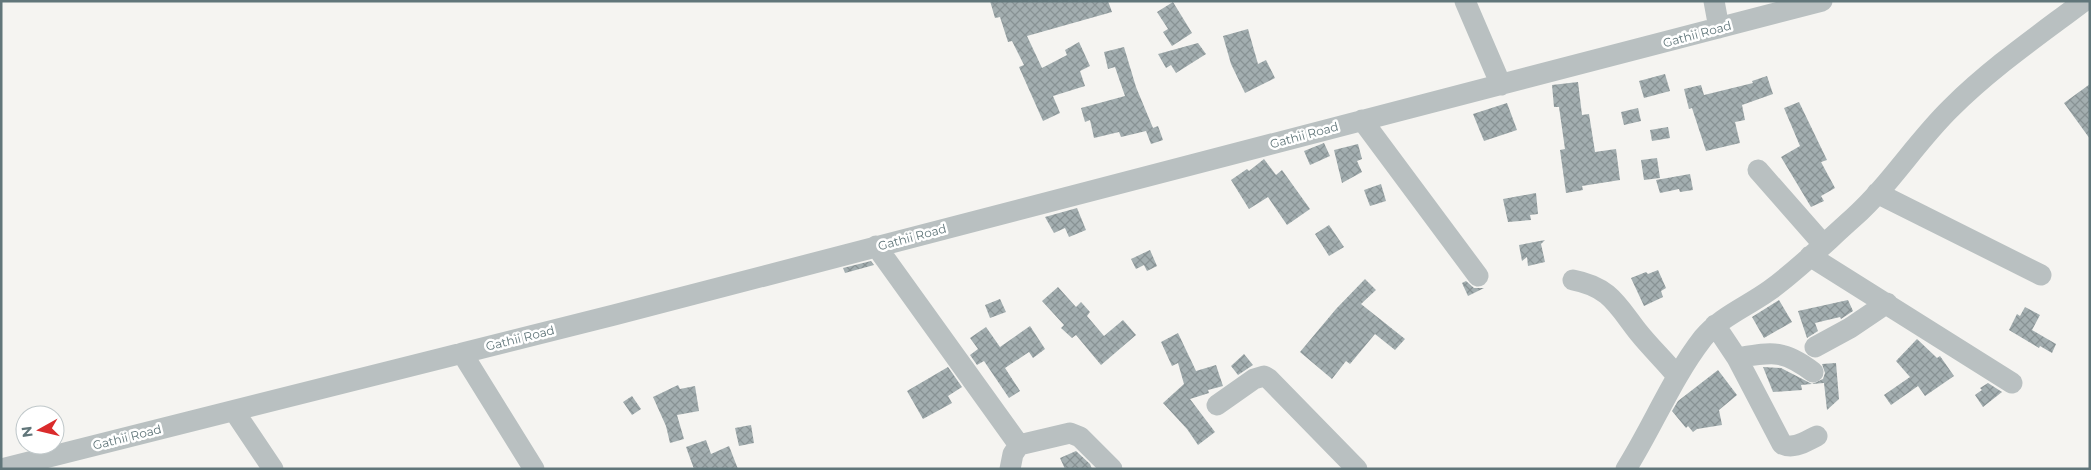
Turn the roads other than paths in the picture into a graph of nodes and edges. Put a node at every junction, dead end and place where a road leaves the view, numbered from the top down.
1 (1465, 1) edge
2 (1714, 1) edge
3 (1822, 1) edge
4 (2084, 1) edge
5 (1719, 28) junction
6 (1501, 85) junction
7 (1362, 120) junction
8 (1758, 170) dead end
9 (1877, 193) junction
10 (876, 246) junction
11 (1817, 250) junction
12 (2041, 275) dead end
13 (1478, 276) dead end
14 (1572, 280) dead end
15 (1887, 303) junction
16 (1715, 325) junction
17 (1815, 347) dead end
18 (462, 353) junction
19 (1737, 358) junction
20 (1813, 372) dead end
21 (1677, 376) junction
22 (2012, 383) dead end
23 (1217, 405) dead end
24 (234, 411) junction
25 (1817, 436) dead end
26 (1018, 445) junction
27 (1, 469) edge
28 (273, 469) edge
29 (534, 469) edge
30 (1010, 469) edge
31 (1112, 469) edge
32 (1357, 469) edge
33 (1626, 469) edge

1 - 6 street
2 - 5 street
3 - 5 street, Gathii Road
4 - 9 street
5 - 6 street, Gathii Road
6 - 7 street, Gathii Road
7 - 10 street, Gathii Road
7 - 13 street
8 - 11 street
9 - 11 street
9 - 12 street
10 - 18 street, Gathii Road
10 - 26 street
11 - 15 street
11 - 16 street
14 - 21 street
15 - 17 street
15 - 22 street
16 - 19 street
16 - 21 street
18 - 24 street, Gathii Road
18 - 29 street
19 - 20 street
19 - 25 street
21 - 33 street
23 - 32 street
24 - 27 street, Gathii Road
24 - 28 street
26 - 30 street
26 - 31 street

